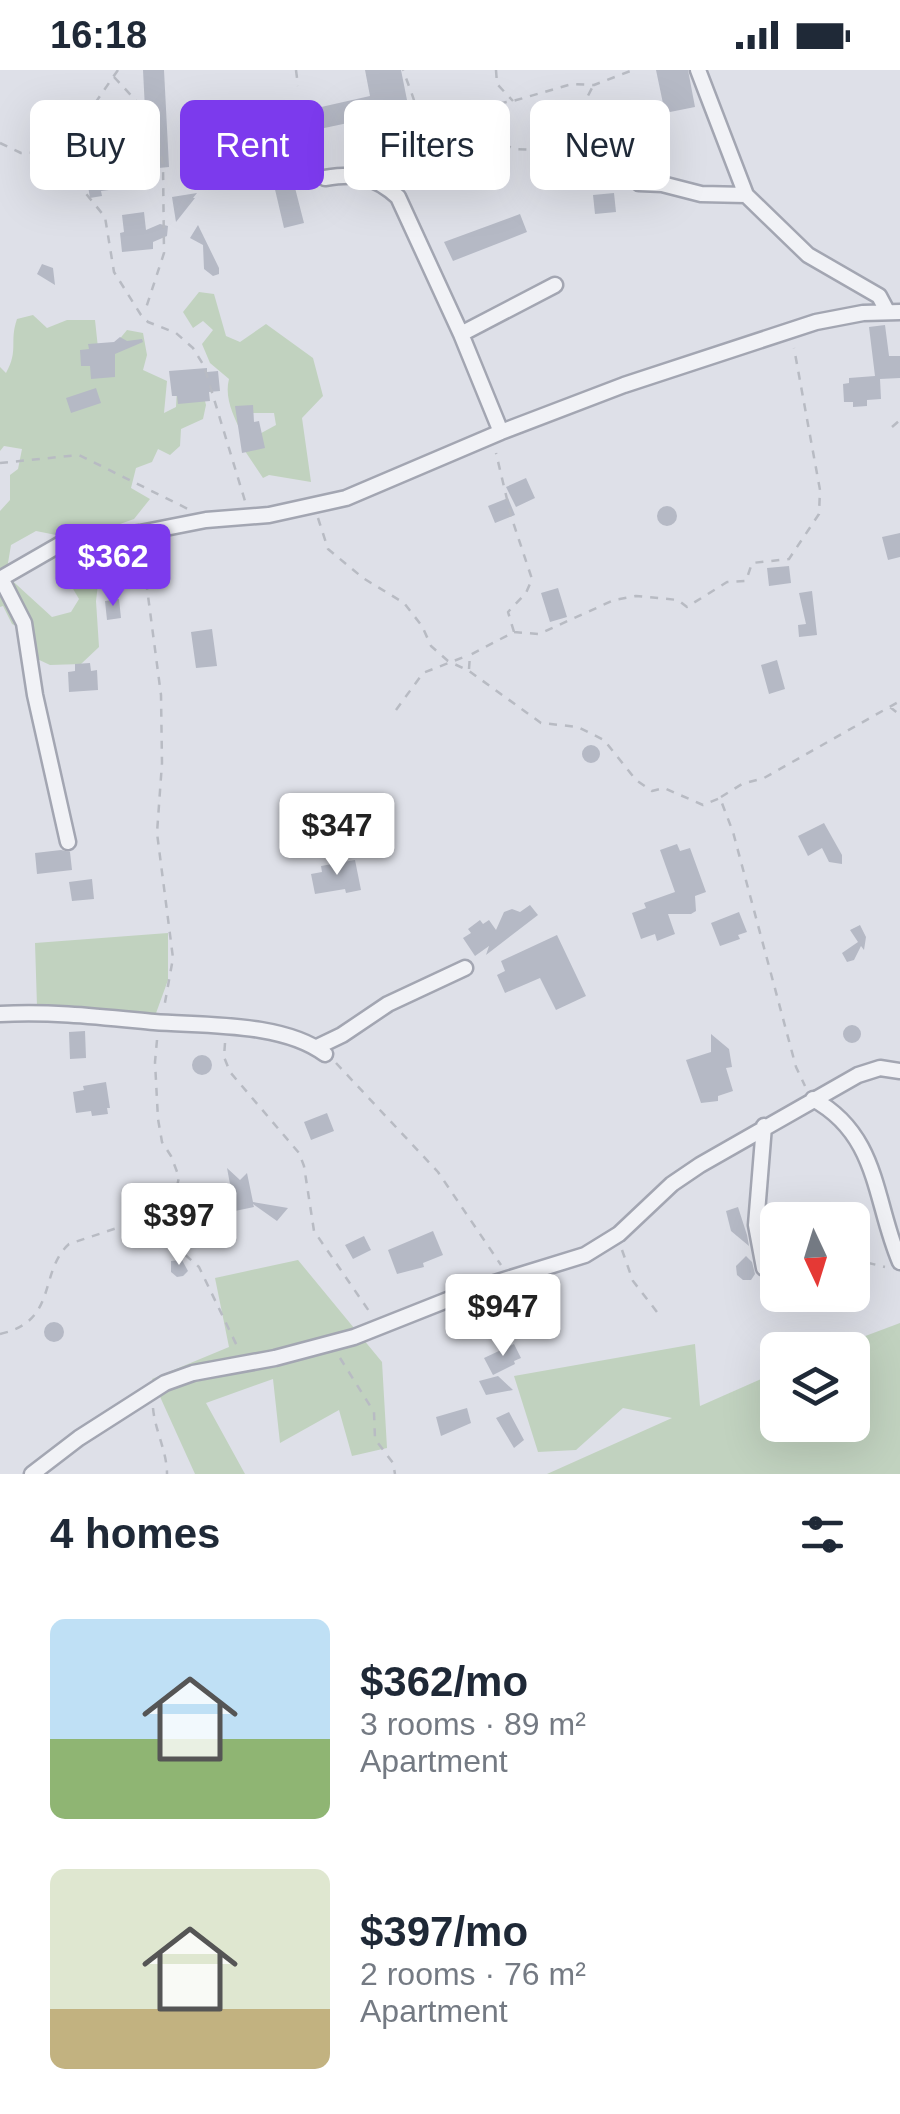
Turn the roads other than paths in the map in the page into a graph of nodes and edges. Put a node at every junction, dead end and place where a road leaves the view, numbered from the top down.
1 (698, 70) edge
2 (325, 178) dead end
3 (670, 186) edge
4 (746, 195) junction
5 (555, 285) dead end
6 (893, 311) edge
7 (461, 334) junction
8 (497, 434) junction
9 (1, 578) edge
10 (68, 842) dead end
11 (466, 968) dead end
12 (0, 1014) edge
13 (900, 1072) edge
14 (840, 1087) junction
15 (813, 1099) junction
16 (842, 1118) junction
17 (764, 1126) junction
18 (760, 1246) edge
19 (898, 1266) edge
20 (32, 1474) edge

1 - 4 street
2 - 7 street
3 - 4 street
4 - 6 street
5 - 7 street
6 - 8 street
7 - 8 street
8 - 9 street
9 - 10 street
11 - 12 street
13 - 14 street
14 - 15 street
14 - 16 street
15 - 16 street
15 - 17 street
16 - 19 street
17 - 18 street
17 - 20 street

